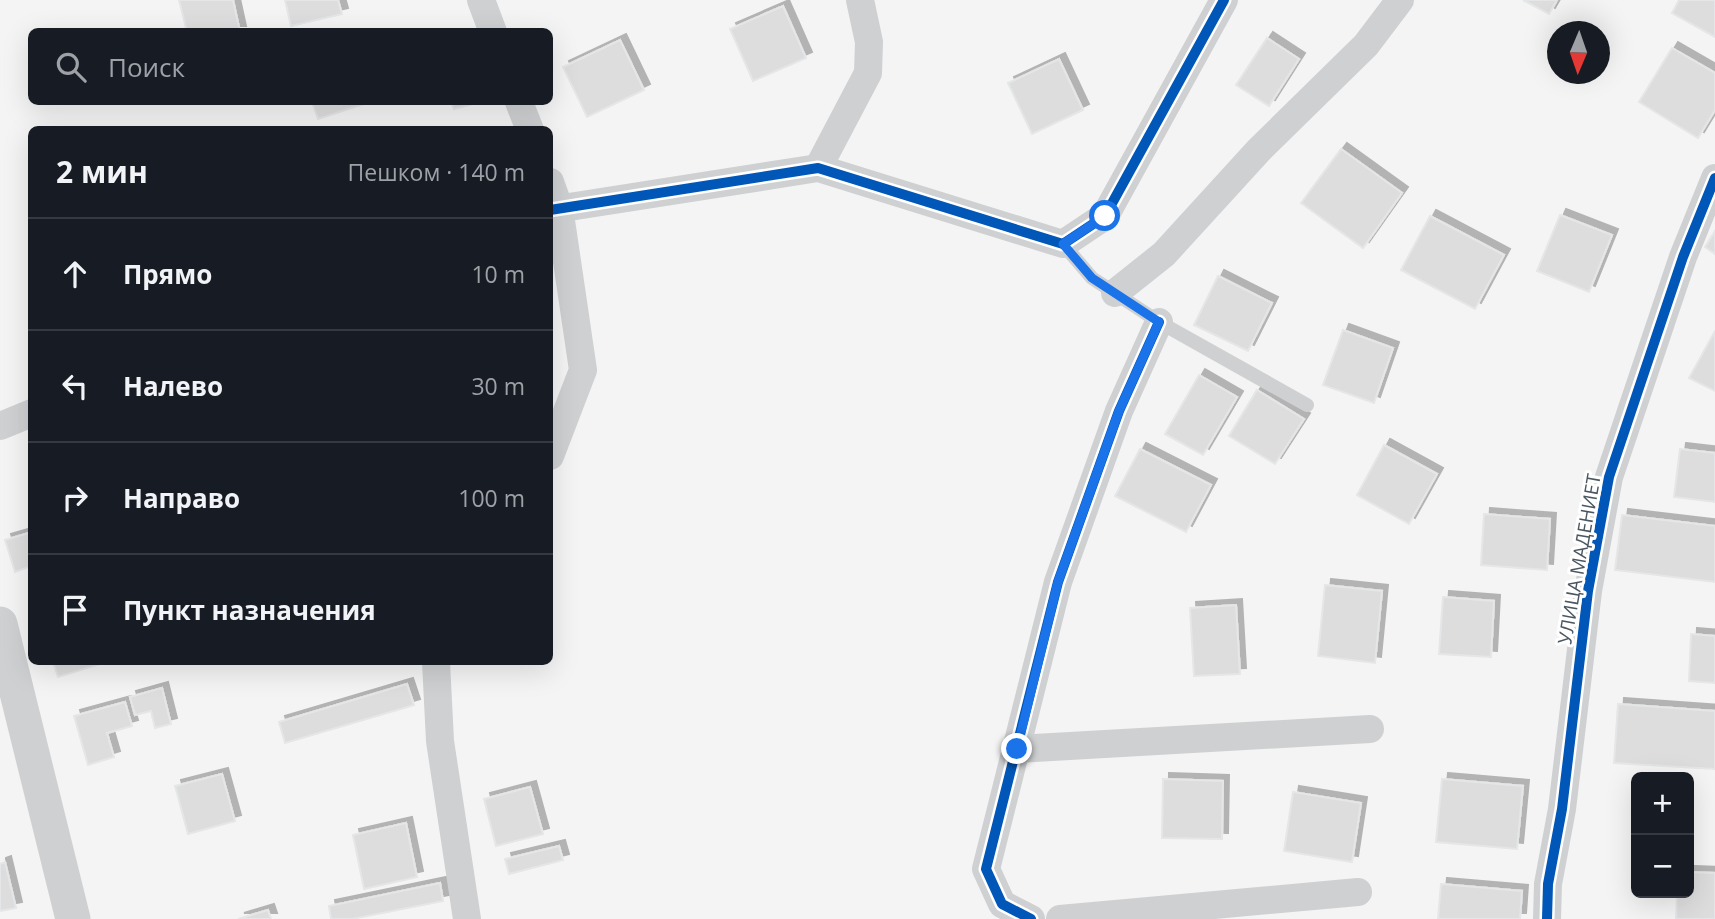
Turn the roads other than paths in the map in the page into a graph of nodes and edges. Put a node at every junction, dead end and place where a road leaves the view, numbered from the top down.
1 (481, 0) edge
2 (860, 0) edge
3 (1224, 0) edge
4 (1400, 0) edge
5 (492, 28) edge
6 (520, 105) edge
7 (528, 126) edge
8 (818, 168) junction
9 (1715, 178) edge
10 (553, 200) edge
11 (1063, 244) junction
12 (1115, 293) junction
13 (1159, 322) junction
14 (1307, 405) dead end
15 (28, 415) edge
16 (0, 426) edge
17 (553, 448) edge
18 (0, 624) edge
19 (436, 665) edge
20 (1370, 729) dead end
21 (1017, 749) junction
22 (1358, 892) dead end
23 (73, 919) edge
24 (467, 919) edge
25 (1031, 919) edge
26 (1060, 919) edge
27 (1547, 919) edge

1 - 5 street
2 - 8 street
3 - 11 street
4 - 12 street
6 - 7 street
8 - 10 street
8 - 11 street
9 - 27 street, УЛИЦА МАДЕНИЕТ
10 - 17 street
11 - 12 lane
12 - 13 lane
13 - 14 lane
13 - 21 street
15 - 16 street
18 - 23 street
19 - 24 street
20 - 21 street
21 - 25 street
22 - 26 street

